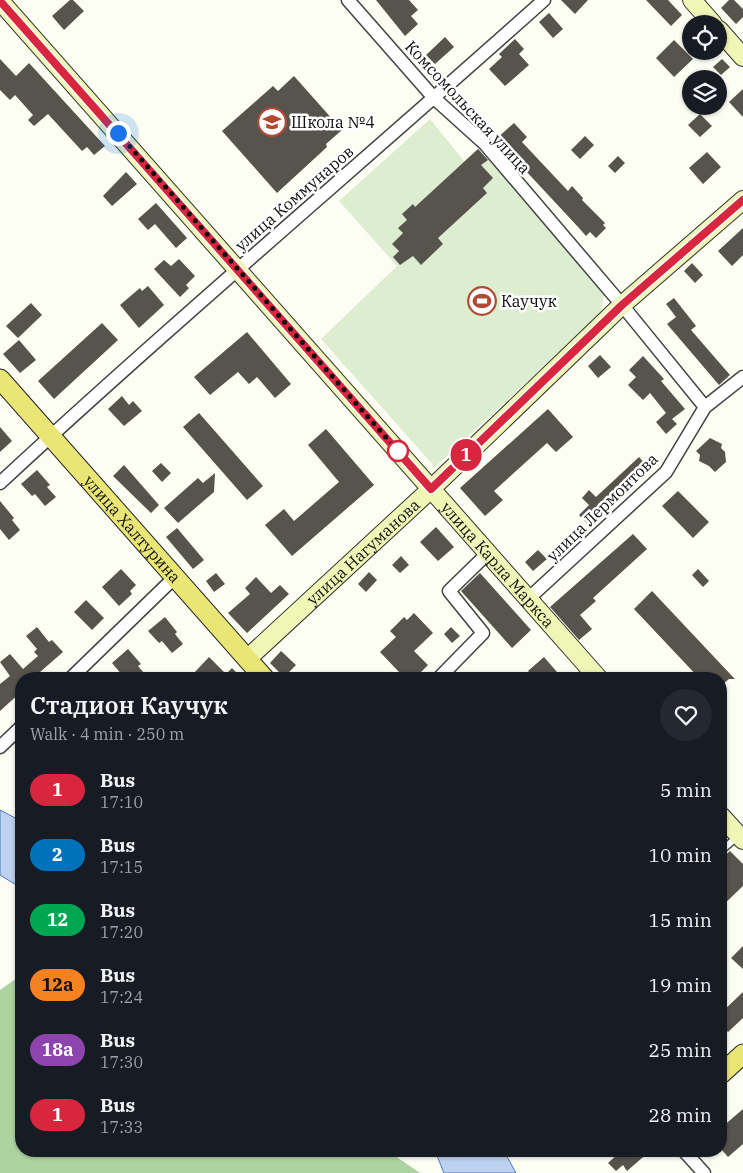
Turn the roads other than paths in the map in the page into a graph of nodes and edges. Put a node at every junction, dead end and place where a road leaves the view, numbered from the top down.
1 (348, 0) edge
2 (544, 0) edge
3 (692, 0) edge
4 (0, 1) edge
5 (705, 15) edge
6 (727, 39) edge
7 (743, 57) edge
8 (434, 98) junction
9 (743, 200) edge
10 (237, 268) junction
11 (622, 305) junction
12 (743, 377) edge
13 (0, 379) edge
14 (705, 407) junction
15 (51, 436) junction
16 (0, 483) edge
17 (431, 489) junction
18 (488, 553) junction
19 (175, 577) junction
20 (528, 599) junction
21 (247, 659) junction
22 (77, 672) edge
23 (257, 672) edge
24 (445, 672) edge
25 (594, 672) edge
26 (15, 733) edge
27 (0, 748) edge
28 (727, 823) edge
29 (741, 838) edge
30 (727, 847) edge
31 (743, 1054) edge
32 (727, 1069) edge
33 (689, 1157) edge
34 (704, 1173) edge

1 - 8 street, Комсомольская улица
2 - 8 street, улица Коммунаров
3 - 5 street
4 - 10 street, улица Карла Маркса
6 - 7 street
8 - 10 street, улица Коммунаров
8 - 11 street, Комсомольская улица
9 - 11 street, улица Нагуманова
10 - 15 street, улица Коммунаров
10 - 17 street, улица Карла Маркса
11 - 14 street
11 - 17 street, улица Нагуманова
12 - 14 street, улица Лермонтова
13 - 15 main road, улица Халтурина
14 - 20 street, улица Лермонтова
15 - 16 street, улица Коммунаров
15 - 19 main road, улица Халтурина
17 - 18 street, улица Карла Маркса
17 - 21 street, улица Нагуманова
18 - 20 street, улица Карла Маркса
18 - 24 street
19 - 21 main road, улица Халтурина
19 - 22 street
20 - 25 street, улица Карла Маркса
21 - 23 main road, улица Халтурина
26 - 27 street
28 - 29 street
29 - 30 lane
31 - 32 main road
33 - 34 street

